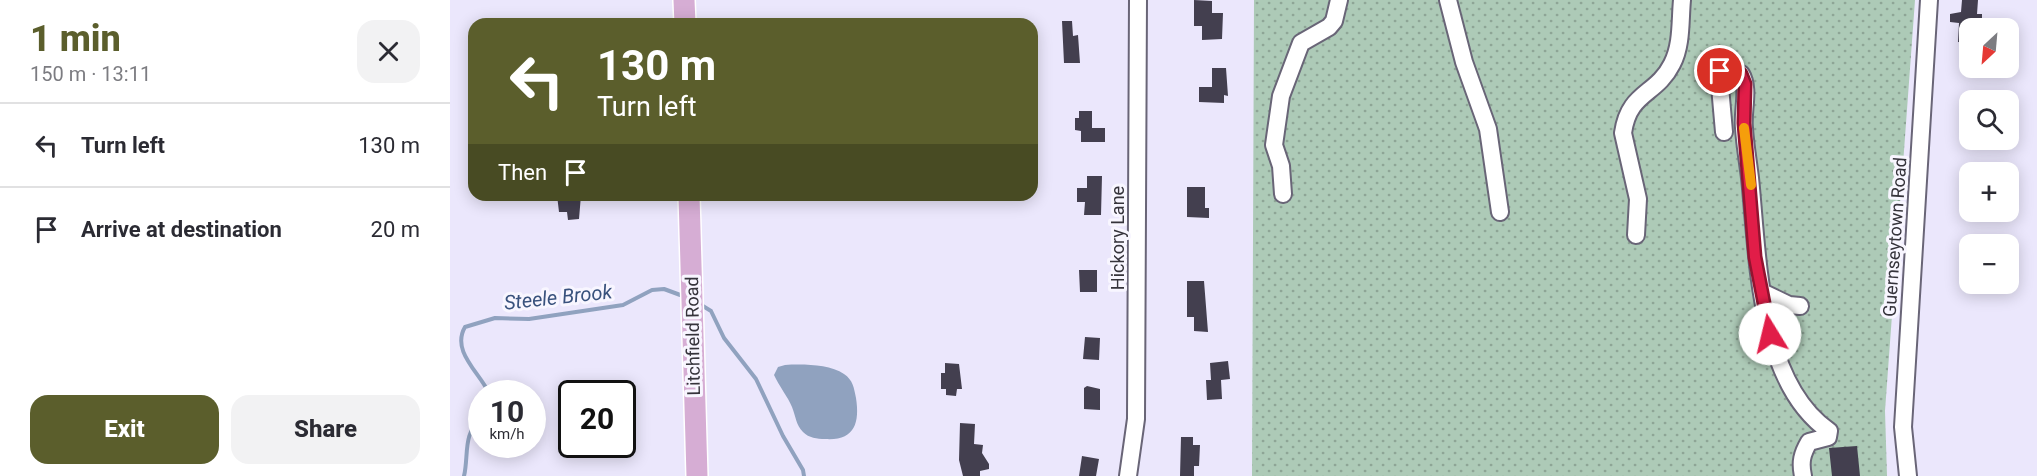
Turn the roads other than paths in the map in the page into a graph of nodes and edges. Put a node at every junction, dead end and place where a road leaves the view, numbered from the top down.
1 (684, 0) edge
2 (1138, 0) edge
3 (1340, 0) edge
4 (1448, 0) edge
5 (1682, 0) edge
6 (1929, 0) edge
7 (685, 18) edge
8 (1724, 132) dead end
9 (1283, 194) dead end
10 (689, 201) edge
11 (1500, 212) dead end
12 (1636, 235) dead end
13 (1764, 293) junction
14 (1800, 306) dead end
15 (697, 476) edge
16 (1128, 476) edge
17 (1803, 476) edge
18 (1908, 476) edge

1 - 7 main road
2 - 16 street, Hickory Lane
3 - 9 street
4 - 11 street
5 - 12 street
6 - 18 street, Guernseytown Road
8 - 13 street
10 - 15 main road, Litchfield Road
13 - 14 street
13 - 17 street

